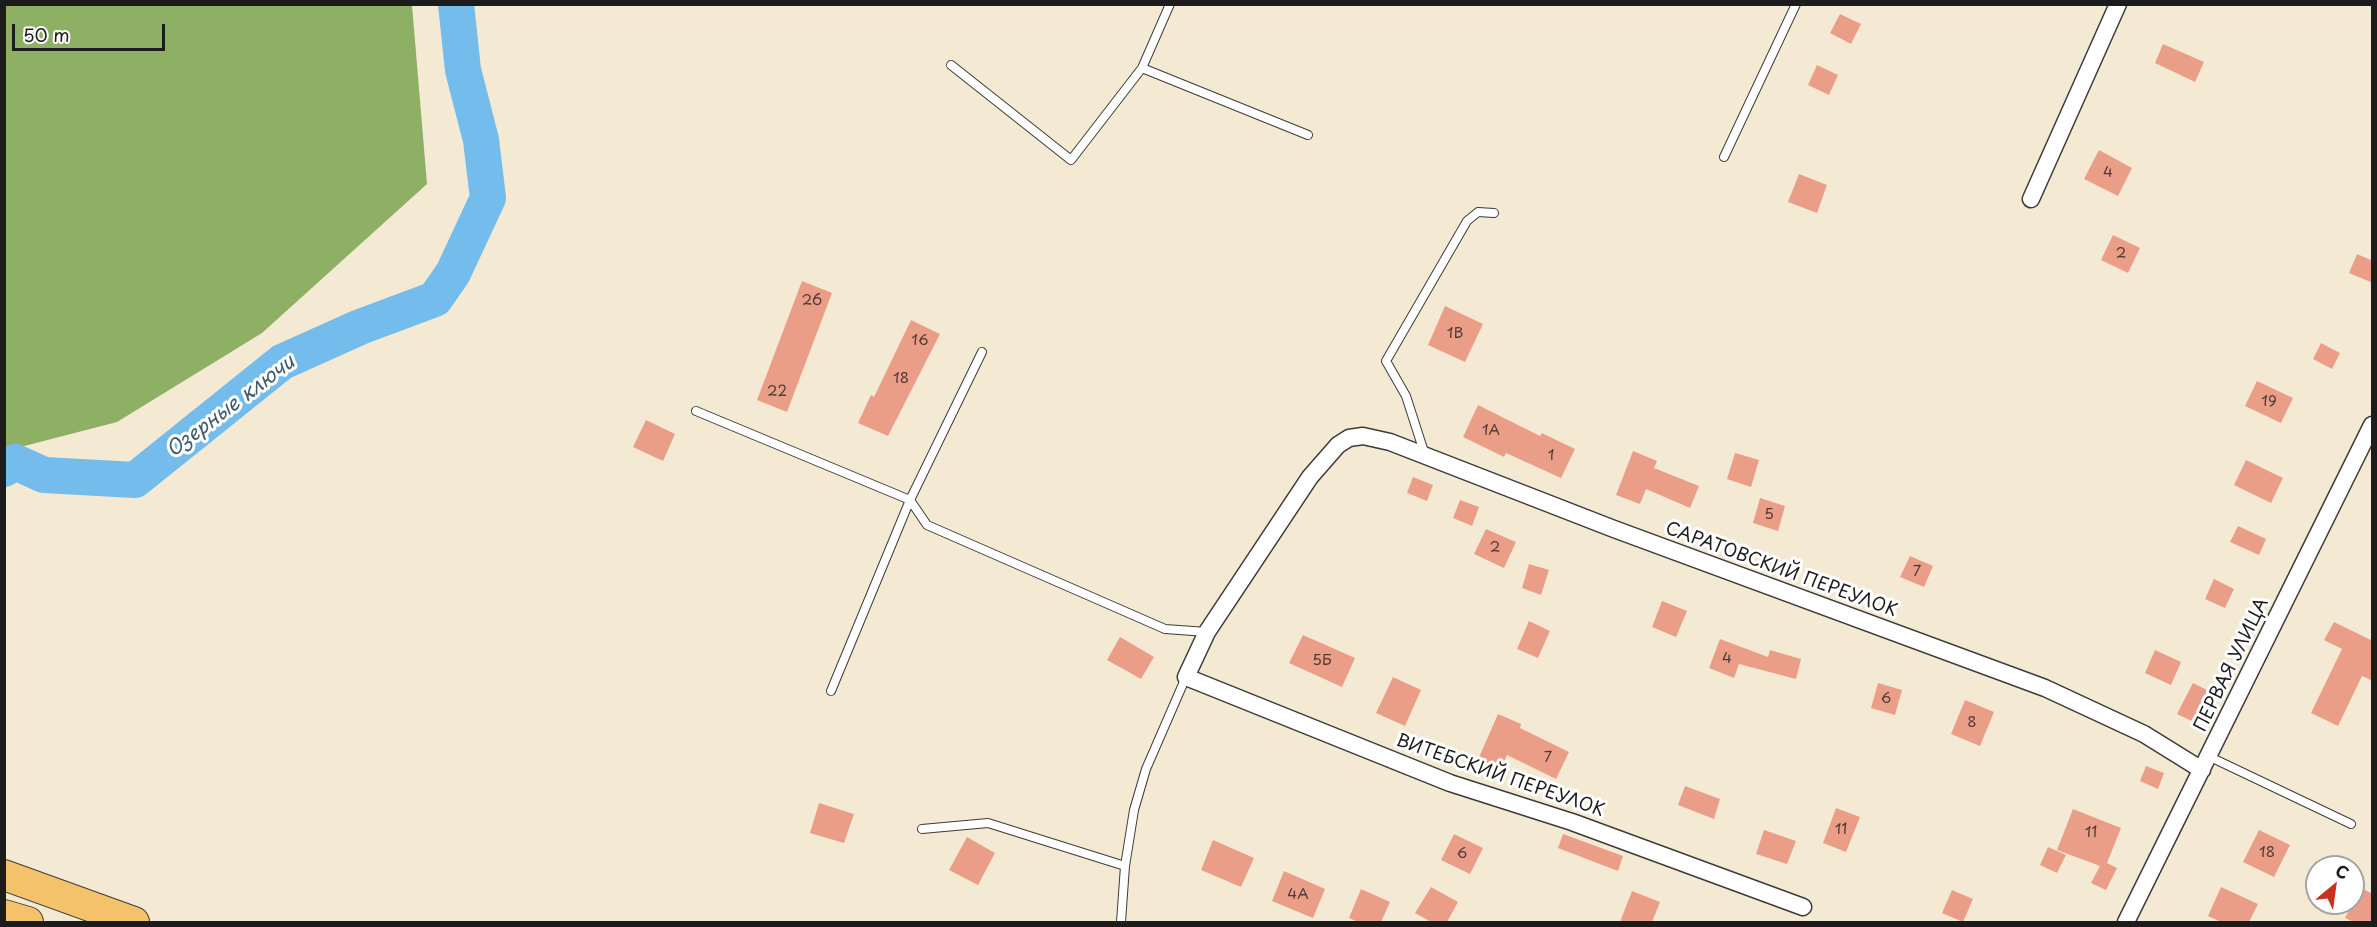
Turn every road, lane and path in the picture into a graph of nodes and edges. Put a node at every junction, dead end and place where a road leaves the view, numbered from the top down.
1 (1170, 4) edge
2 (1796, 4) edge
3 (2118, 4) edge
4 (951, 65) dead end
5 (1142, 68) junction
6 (1308, 135) dead end
7 (1724, 157) dead end
8 (2031, 199) dead end
9 (1494, 213) dead end
10 (982, 352) dead end
11 (696, 411) dead end
12 (2373, 425) edge
13 (1426, 458) junction
14 (910, 500) junction
15 (1208, 632) junction
16 (1186, 677) junction
17 (831, 691) dead end
18 (2205, 763) junction
19 (2351, 824) dead end
20 (922, 830) dead end
21 (1125, 866) junction
22 (4, 875) edge
23 (1803, 907) dead end
24 (4, 915) edge
25 (28, 922) edge
26 (134, 922) edge
27 (1121, 922) edge
28 (2126, 922) edge

1 - 5 lane
2 - 7 lane
3 - 8 street
4 - 5 lane
5 - 6 lane
9 - 13 lane
10 - 14 lane
11 - 14 lane
12 - 18 street, ПЕРВАЯ УЛИЦА
13 - 15 street, САРАТОВСКИЙ ПЕРЕУЛОК
13 - 18 street, САРАТОВСКИЙ ПЕРЕУЛОК
14 - 15 lane
14 - 17 lane
15 - 16 street
16 - 21 lane
16 - 23 street, ВИТЕБСКИЙ ПЕРЕУЛОК
18 - 19 lane
18 - 28 street, ПЕРВАЯ УЛИЦА
20 - 21 lane
21 - 27 lane
22 - 26 highway
24 - 25 highway

